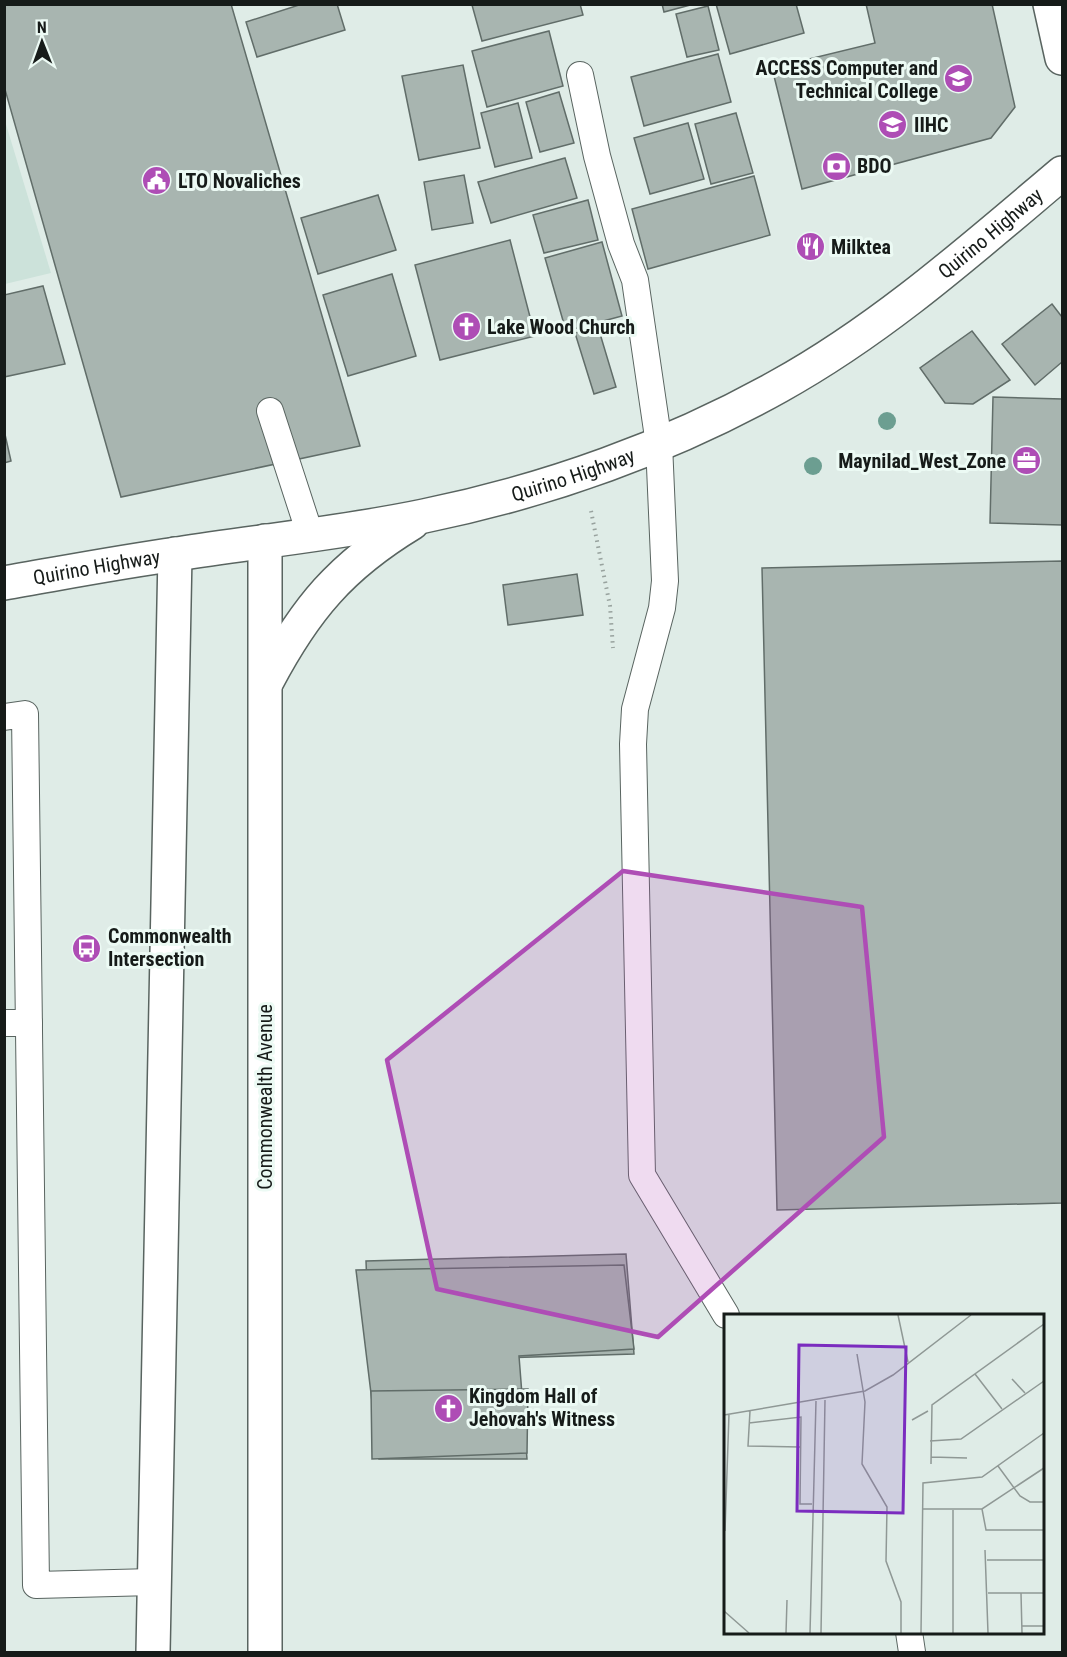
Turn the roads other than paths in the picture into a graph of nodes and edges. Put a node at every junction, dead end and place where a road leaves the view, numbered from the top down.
1 (1050, 4) edge
2 (1062, 58) edge
3 (580, 75) dead end
4 (1062, 173) edge
5 (270, 411) dead end
6 (659, 444) junction
7 (424, 516) junction
8 (310, 534) junction
9 (265, 541) junction
10 (175, 554) junction
11 (4, 583) edge
12 (266, 683) junction
13 (4, 717) edge
14 (17, 1023) edge
15 (725, 1314) edge
16 (153, 1582) junction
17 (909, 1633) edge
18 (153, 1653) edge
19 (265, 1653) edge
20 (912, 1653) edge

1 - 2 main road
3 - 6 lane
4 - 6 main road, Quirino Highway
5 - 8 lane
6 - 7 main road, Quirino Highway
6 - 15 lane
7 - 8 main road, Quirino Highway
7 - 12 main road
8 - 9 main road, Quirino Highway
9 - 10 main road, Quirino Highway
9 - 12 main road, Commonwealth Avenue
10 - 11 main road, Quirino Highway
10 - 16 main road
12 - 19 main road, Commonwealth Avenue
13 - 14 lane
14 - 16 lane
16 - 18 main road
17 - 20 lane

